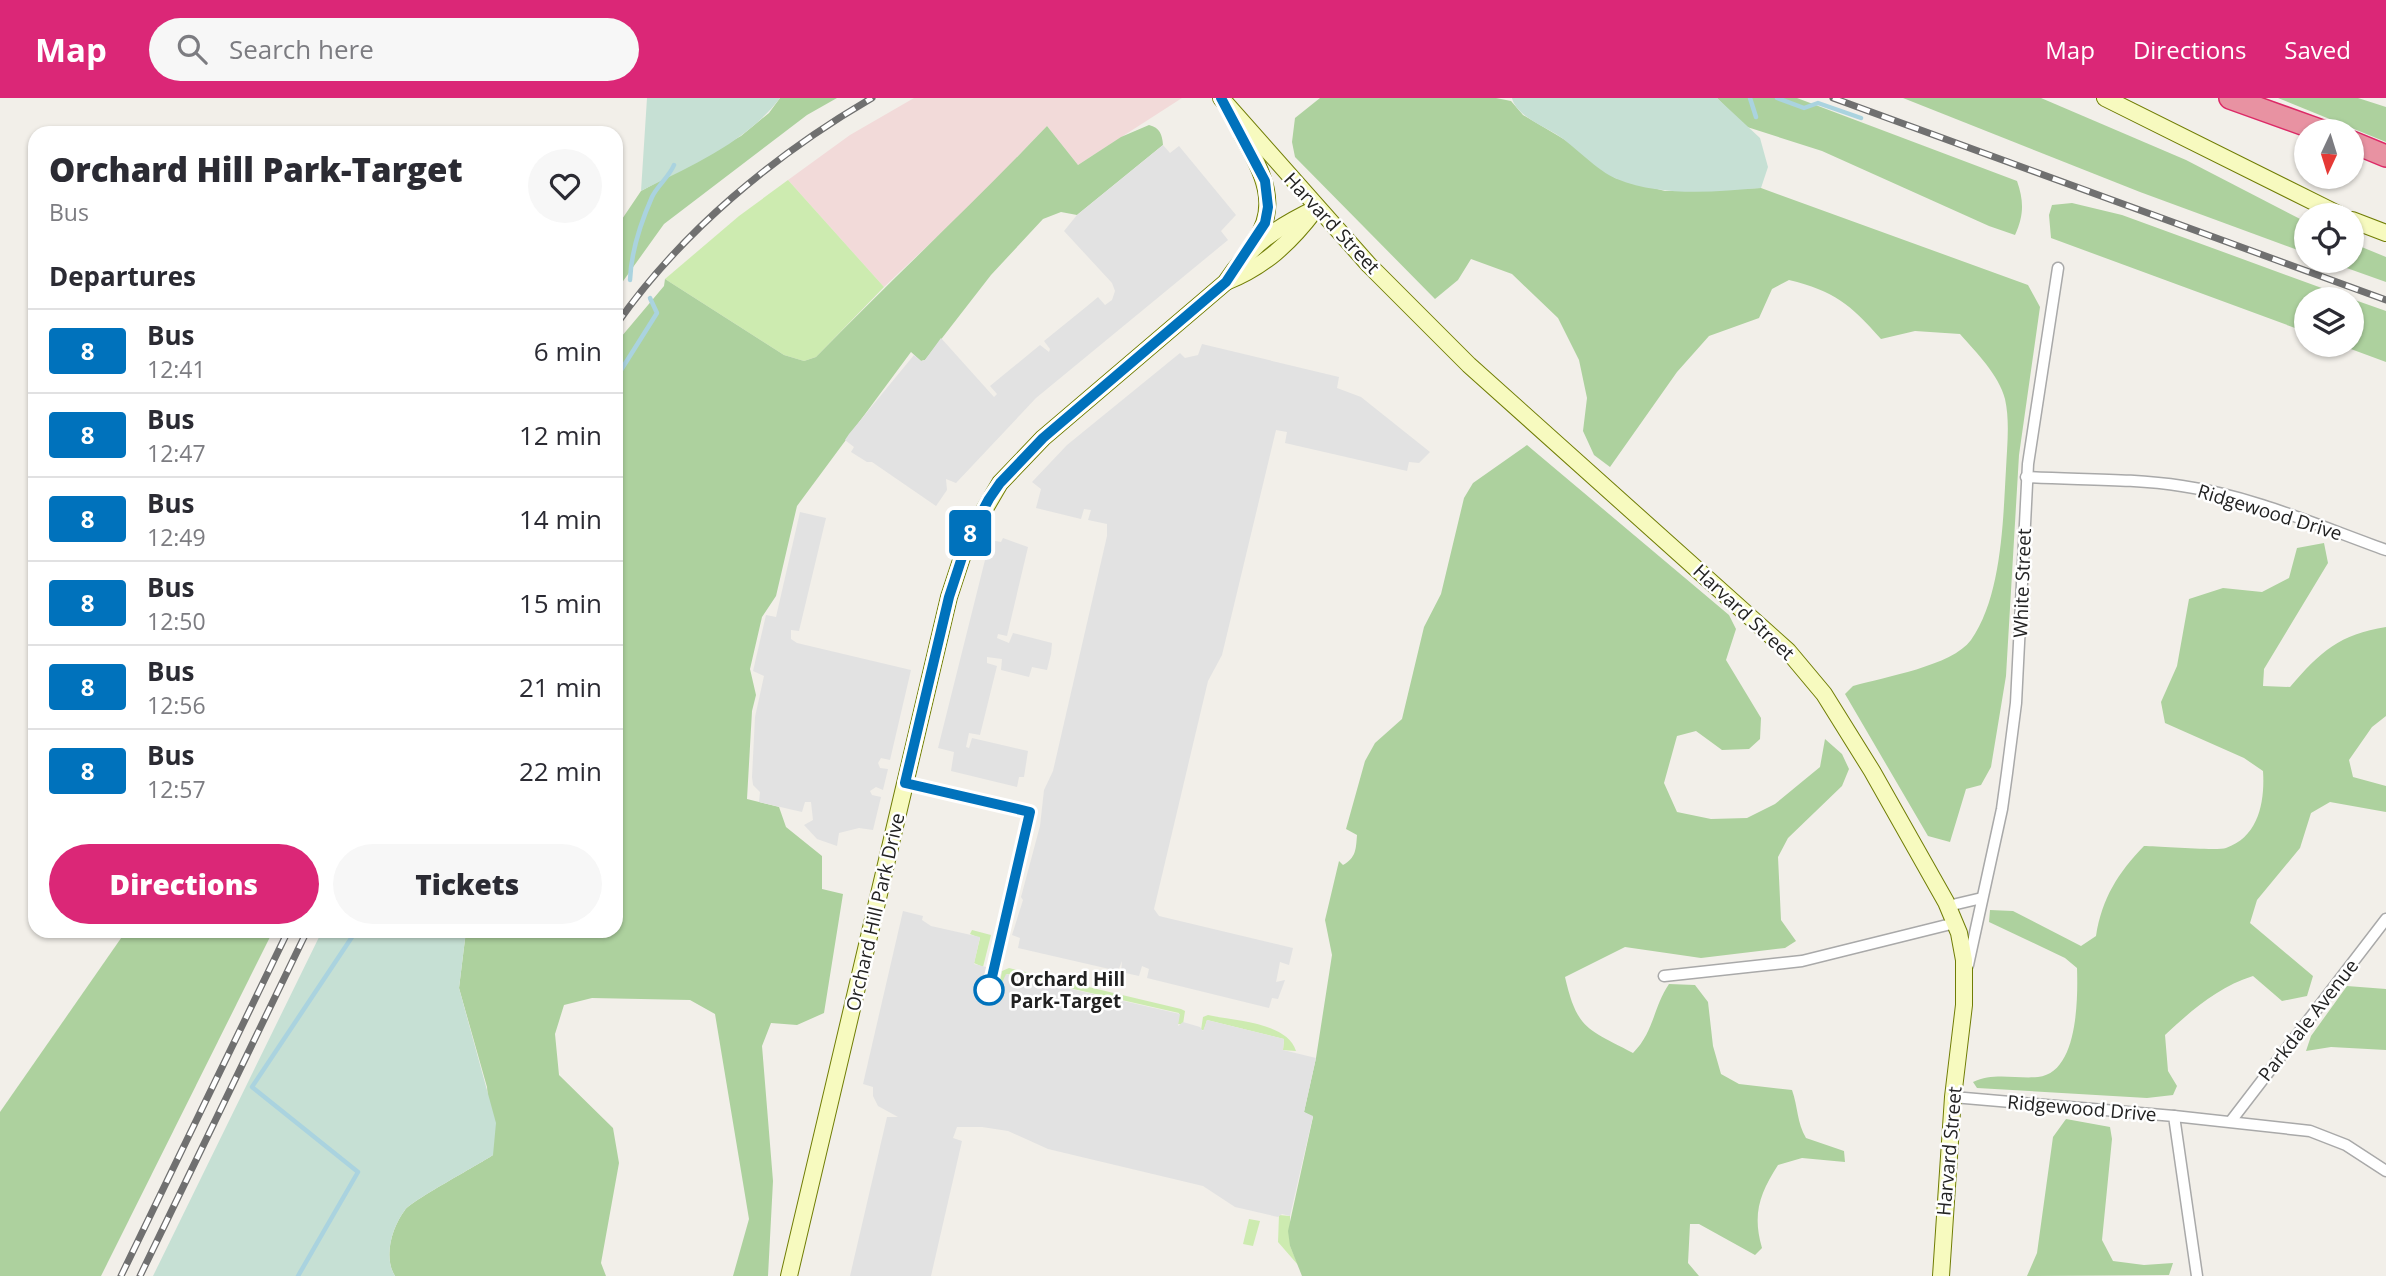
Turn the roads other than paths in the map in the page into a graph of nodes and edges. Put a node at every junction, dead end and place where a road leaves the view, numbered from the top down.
1 (2105, 98) edge
2 (2230, 98) edge
3 (1224, 101) edge
4 (2294, 121) edge
5 (2364, 147) edge
6 (2386, 156) edge
7 (2316, 203) edge
8 (1317, 208) junction
9 (2364, 225) edge
10 (2386, 233) edge
11 (1241, 259) junction
12 (2058, 268) dead end
13 (1226, 282) junction
14 (2026, 477) junction
15 (2386, 550) edge
16 (1982, 898) junction
17 (1948, 906) junction
18 (2386, 919) edge
19 (1955, 923) junction
20 (1664, 975) dead end
21 (1964, 982) junction
22 (1953, 1097) junction
23 (2175, 1116) junction
24 (2231, 1121) junction
25 (2386, 1171) edge
26 (789, 1276) edge
27 (1941, 1276) edge
28 (2197, 1276) edge

1 - 7 main road
2 - 4 highway
3 - 8 main road, Harvard Street
3 - 11 main road
5 - 6 highway
8 - 11 main road, Orchard Hill Park Drive
8 - 13 main road, Orchard Hill Park Drive
8 - 17 main road, Harvard Street
9 - 10 main road
11 - 13 main road, Orchard Hill Park Drive
12 - 14 street, White Street
13 - 26 main road, Orchard Hill Park Drive
14 - 15 street, Ridgewood Drive
14 - 16 street, White Street
16 - 17 street
16 - 21 street, White Street
17 - 19 main road, Harvard Street
18 - 24 street, Parkdale Avenue
19 - 20 street
19 - 21 main road, Harvard Street
21 - 22 main road, Harvard Street
22 - 23 street, Ridgewood Drive
22 - 27 main road, Harvard Street
23 - 24 street
23 - 28 street, Ridgewood Drive
24 - 25 street

